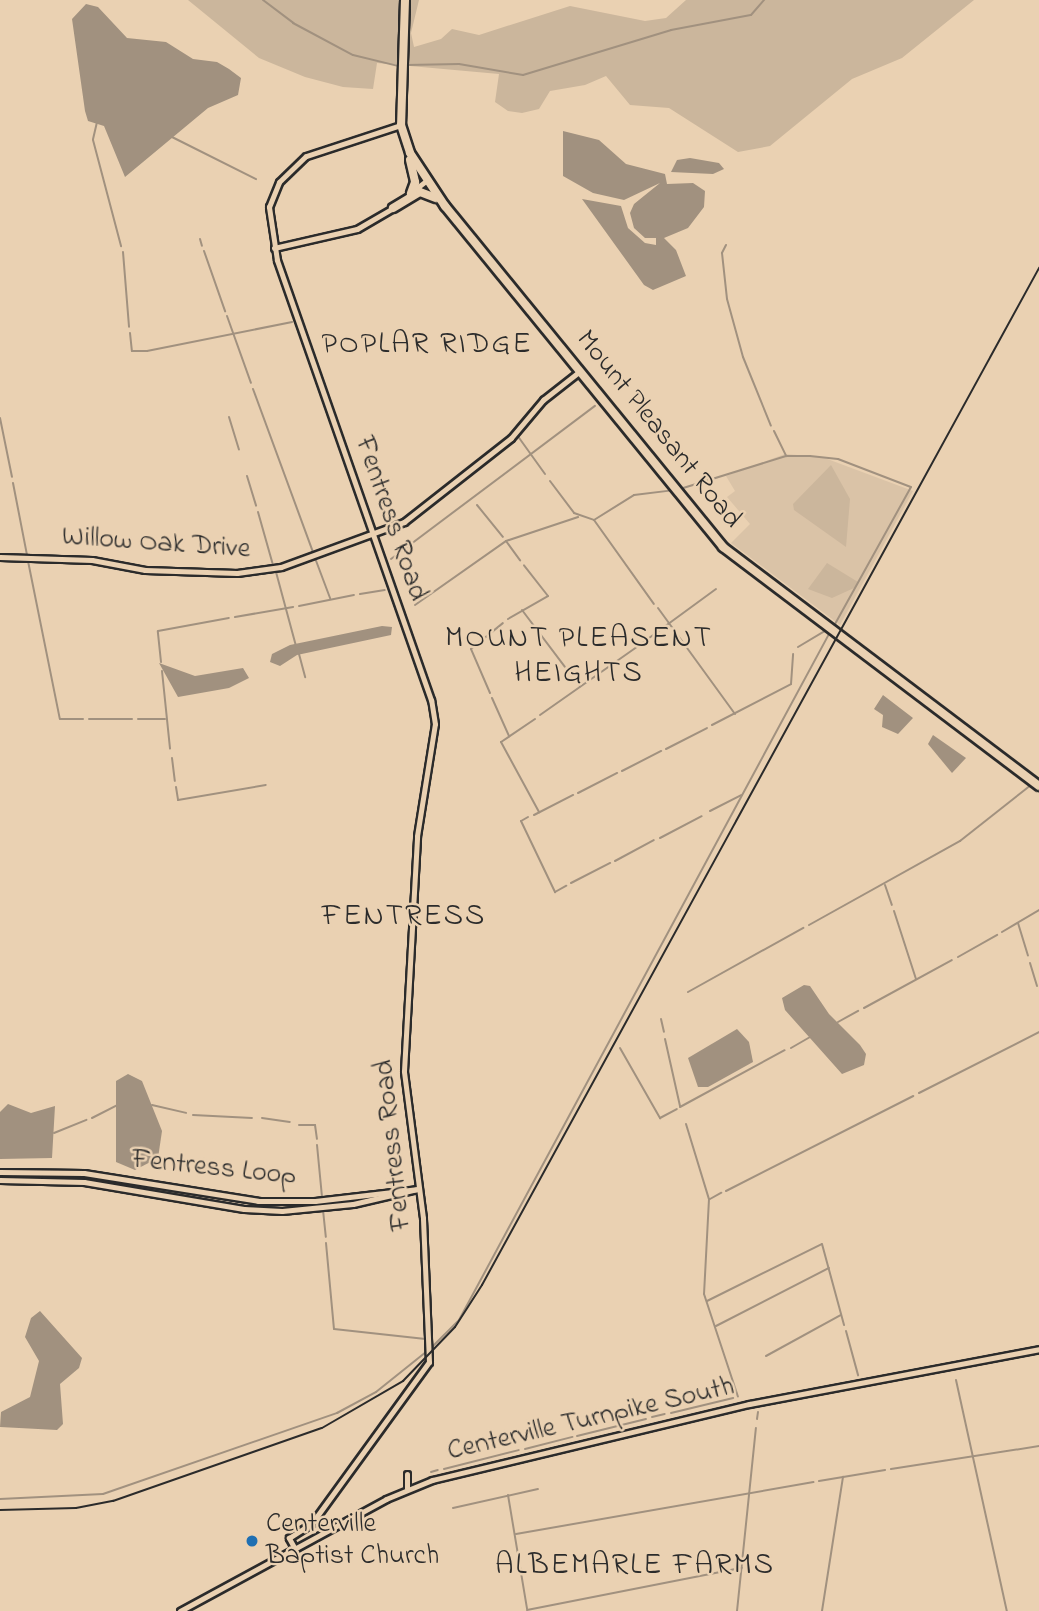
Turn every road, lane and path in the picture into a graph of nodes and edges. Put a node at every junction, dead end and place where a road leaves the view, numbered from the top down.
1 (405, 0) edge
2 (401, 125) junction
3 (410, 153) junction
4 (426, 181) junction
5 (411, 193) junction
6 (445, 206) junction
7 (393, 208) junction
8 (274, 248) junction
9 (580, 371) junction
10 (373, 535) junction
11 (0, 557) edge
12 (1039, 786) edge
13 (0, 1171) edge
14 (0, 1180) edge
15 (418, 1189) junction
16 (1039, 1349) edge
17 (407, 1474) dead end
18 (406, 1489) junction
19 (295, 1549) junction
20 (180, 1611) edge

1 - 2 highway, Mount Pleasant Road
2 - 3 highway, Mount Pleasant Road
2 - 8 street, Fentress Road
3 - 4 highway, Mount Pleasant Road
3 - 5 highway
4 - 5 street
4 - 6 highway, Mount Pleasant Road
5 - 7 street
6 - 7 highway
6 - 9 highway, Mount Pleasant Road
7 - 8 street
8 - 10 street, Fentress Road
9 - 10 street, Willow Oak Drive
9 - 12 highway, Mount Pleasant Road
10 - 11 street, Willow Oak Drive
10 - 15 street, Fentress Road
13 - 15 street, Fentress Loop
14 - 15 street, Fentress Loop
15 - 19 street, Fentress Road
16 - 18 street, Centerville Turnpike South
17 - 18 street
18 - 19 street, Centerville Turnpike South
19 - 20 street, Centerville Turnpike South

